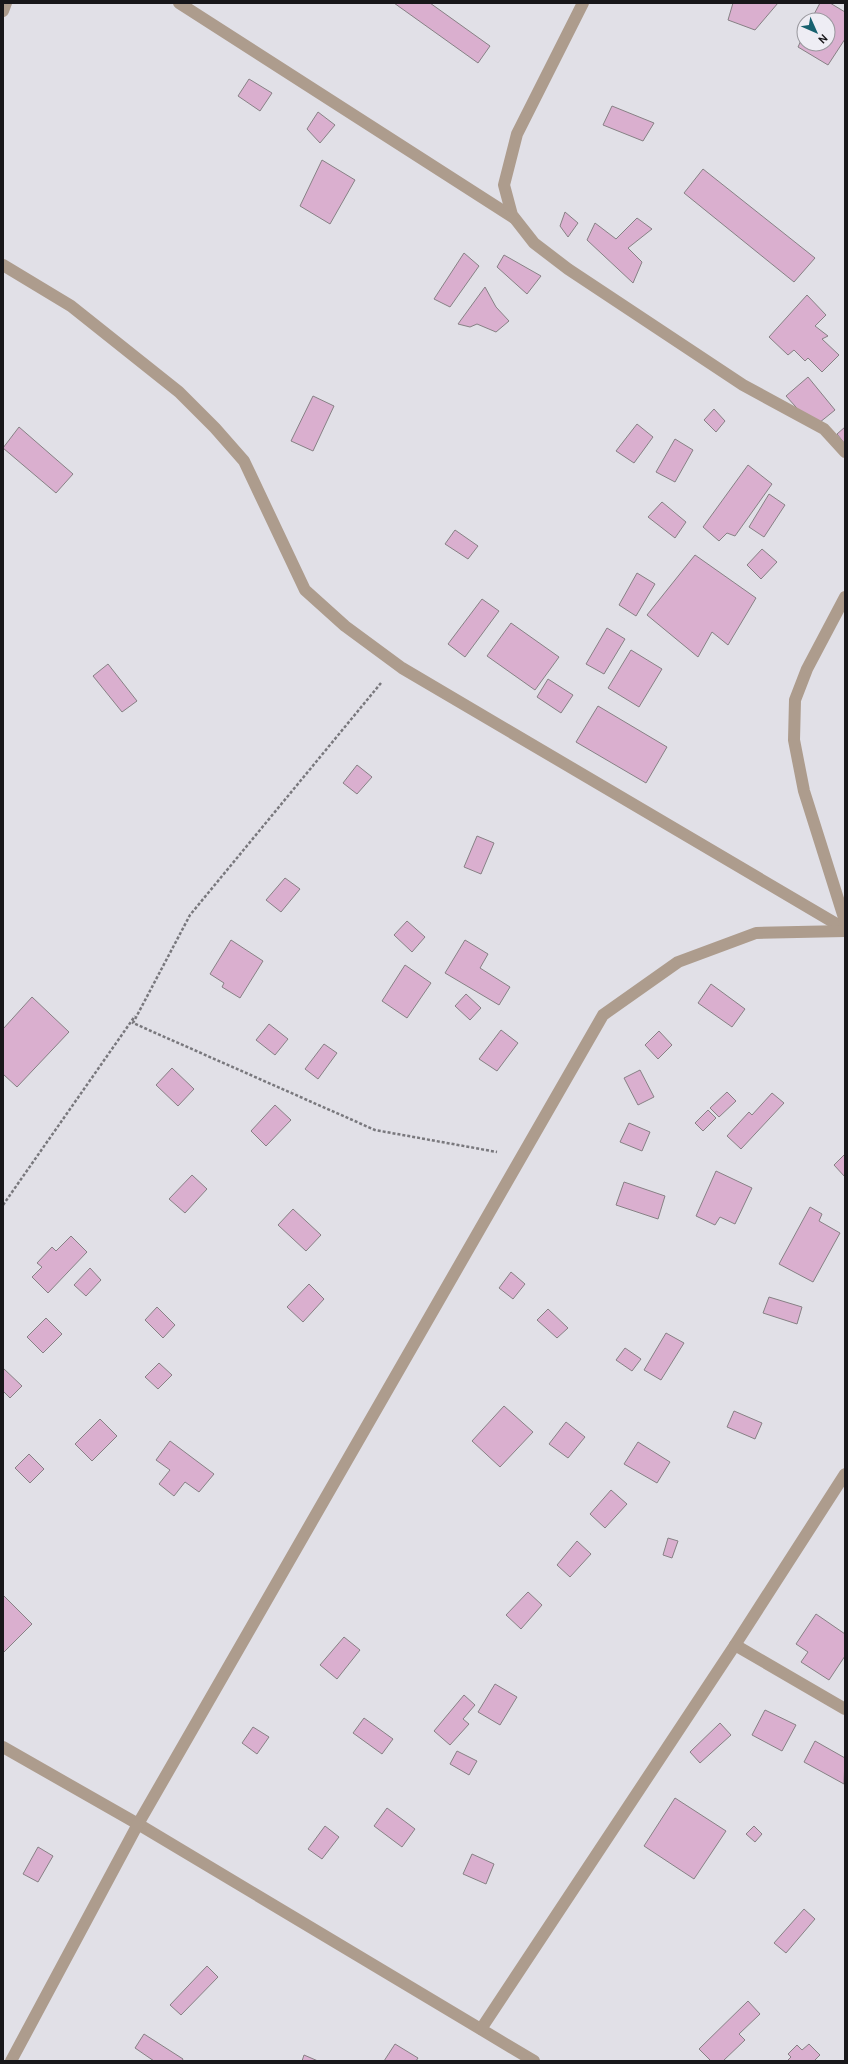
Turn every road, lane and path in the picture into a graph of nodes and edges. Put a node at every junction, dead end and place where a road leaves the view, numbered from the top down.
1 (6, 3) edge
2 (180, 3) edge
3 (582, 3) edge
4 (3, 11) edge
5 (514, 218) junction
6 (3, 265) edge
7 (845, 452) edge
8 (845, 597) edge
9 (396, 664) junction
10 (845, 921) edge
11 (845, 930) edge
12 (141, 1008) junction
13 (521, 1156) junction
14 (3, 1205) edge
15 (845, 1474) edge
16 (735, 1646) junction
17 (845, 1709) edge
18 (3, 1747) edge
19 (138, 1824) junction
20 (481, 2029) junction
21 (11, 2061) edge
22 (534, 2061) edge

1 - 4 street
2 - 5 street
3 - 5 street
5 - 7 street
6 - 9 street
8 - 10 street
9 - 11 street
9 - 12 path
11 - 13 street
12 - 13 path
12 - 14 path
13 - 19 street
15 - 16 street
16 - 17 street
16 - 20 street
18 - 19 street
19 - 20 street
19 - 21 street
20 - 22 street

